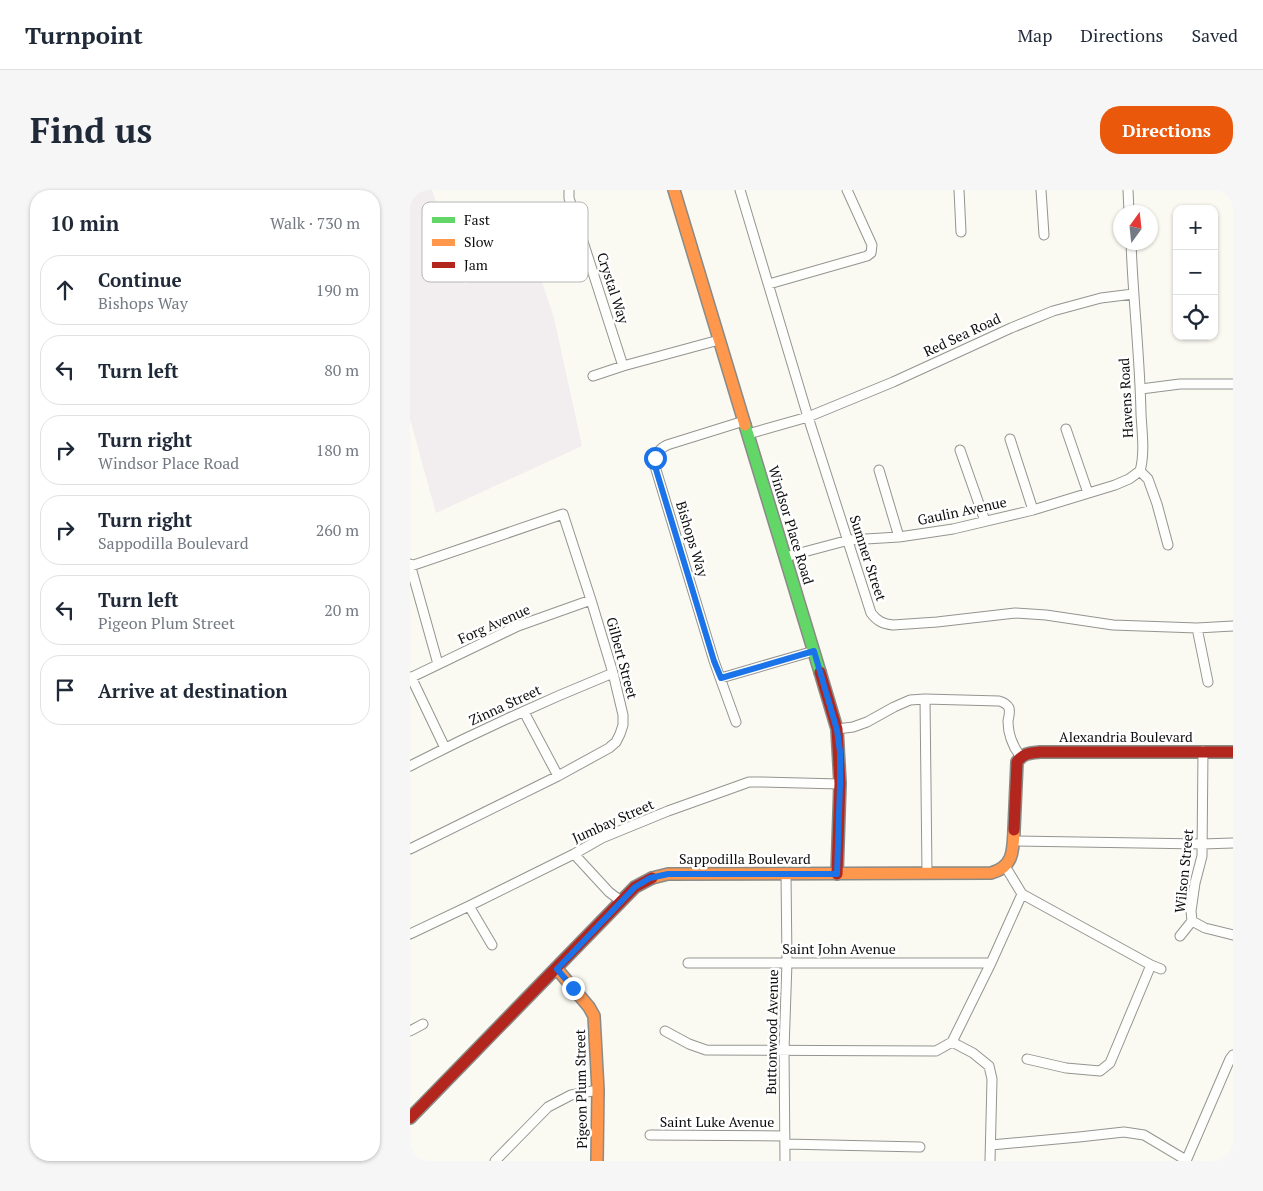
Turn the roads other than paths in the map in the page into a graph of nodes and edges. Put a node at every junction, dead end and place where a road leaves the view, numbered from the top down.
1 (674, 190) edge
2 (740, 190) edge
3 (847, 190) edge
4 (959, 190) edge
5 (1040, 190) edge
6 (1128, 190) edge
7 (1129, 205) edge
8 (961, 232) dead end
9 (1044, 235) dead end
10 (1130, 250) edge
11 (588, 257) edge
12 (768, 284) junction
13 (1133, 294) junction
14 (719, 340) junction
15 (623, 366) junction
16 (593, 376) dead end
17 (1233, 384) edge
18 (1141, 389) junction
19 (808, 417) junction
20 (744, 421) junction
21 (1066, 429) dead end
22 (748, 434) junction
23 (1010, 439) dead end
24 (960, 450) dead end
25 (879, 470) dead end
26 (1140, 471) junction
27 (1088, 493) junction
28 (1033, 510) junction
29 (985, 521) junction
30 (899, 537) junction
31 (848, 540) junction
32 (1168, 545) dead end
33 (785, 556) junction
34 (410, 565) edge
35 (591, 600) junction
36 (1233, 626) edge
37 (1197, 628) junction
38 (814, 651) junction
39 (438, 664) junction
40 (613, 673) junction
41 (410, 677) edge
42 (721, 678) junction
43 (1208, 682) dead end
44 (925, 699) junction
45 (524, 712) junction
46 (736, 722) dead end
47 (837, 730) junction
48 (445, 748) junction
49 (1203, 752) junction
50 (1233, 752) edge
51 (1020, 756) junction
52 (410, 766) edge
53 (558, 776) junction
54 (840, 784) junction
55 (1013, 841) junction
56 (1233, 843) edge
57 (1202, 844) junction
58 (410, 849) edge
59 (574, 854) junction
60 (1005, 866) junction
61 (927, 873) junction
62 (786, 874) junction
63 (837, 874) junction
64 (1022, 894) junction
65 (621, 901) junction
66 (469, 906) junction
67 (1192, 920) junction
68 (410, 934) edge
69 (1233, 934) edge
70 (1180, 936) dead end
71 (492, 945) dead end
72 (787, 962) junction
73 (688, 963) dead end
74 (991, 963) junction
75 (1151, 965) junction
76 (557, 969) junction
77 (1161, 969) dead end
78 (423, 1024) dead end
79 (410, 1031) edge
80 (665, 1031) dead end
81 (952, 1042) junction
82 (784, 1050) junction
83 (1233, 1055) edge
84 (1027, 1059) dead end
85 (598, 1090) junction
86 (410, 1118) edge
87 (650, 1135) dead end
88 (785, 1140) junction
89 (991, 1145) junction
90 (920, 1147) dead end
91 (1186, 1160) edge
92 (495, 1161) edge
93 (597, 1161) edge
94 (785, 1161) edge
95 (990, 1161) edge

1 - 14 street, Windsor Place Road
2 - 12 street, Sumner Street
3 - 12 street
4 - 8 street
5 - 9 street
6 - 7 street
10 - 13 street, Havens Road
11 - 15 street, Crystal Way
12 - 19 street, Sumner Street
13 - 18 street, Havens Road
13 - 19 street, Red Sea Road
14 - 15 street
14 - 20 street, Windsor Place Road
15 - 16 street
17 - 18 street
18 - 26 street, Havens Road
19 - 22 street, Red Sea Road
19 - 31 street, Sumner Street
20 - 22 street, Windsor Place Road
20 - 42 street, Bishops Way
21 - 27 street
22 - 33 street, Windsor Place Road
23 - 28 street
24 - 29 street
25 - 30 street
26 - 27 street, Gaulin Avenue
26 - 32 street
27 - 28 street, Gaulin Avenue
28 - 29 street, Gaulin Avenue
29 - 30 street, Gaulin Avenue
30 - 31 street, Gaulin Avenue
31 - 33 street, Gaulin Avenue
31 - 37 street, Sumner Street
33 - 38 street, Windsor Place Road
34 - 35 street, Gilbert Street
34 - 39 street
35 - 39 street, Forg Avenue
35 - 40 street, Gilbert Street
36 - 37 street, Sumner Street
37 - 43 street
38 - 42 street
38 - 47 street, Windsor Place Road
39 - 41 street, Forg Avenue
40 - 45 street, Zinna Street
40 - 53 street, Gilbert Street
41 - 48 street
42 - 46 street, Bishops Way
44 - 47 street
44 - 51 street
44 - 61 street
45 - 48 street, Zinna Street
45 - 53 street
47 - 54 street, Windsor Place Road
48 - 52 street, Zinna Street
49 - 50 street, Alexandria Boulevard
49 - 51 street, Alexandria Boulevard
49 - 57 street, Wilson Street
51 - 55 street
53 - 58 street, Gilbert Street
54 - 59 street, Jumbay Street
54 - 63 street, Windsor Place Road
55 - 57 street
55 - 60 street
56 - 57 street
57 - 67 street, Wilson Street
59 - 65 street
59 - 66 street, Jumbay Street
60 - 61 street, Sappodilla Boulevard
60 - 64 street
61 - 63 street, Sappodilla Boulevard
62 - 63 street, Sappodilla Boulevard
62 - 65 street, Sappodilla Boulevard
62 - 72 street, Buttonwood Avenue
64 - 74 street
64 - 75 street
65 - 76 street, Sappodilla Boulevard
66 - 68 street, Jumbay Street
66 - 71 street
67 - 69 street, Wilson Street
67 - 70 street
72 - 73 street, Saint John Avenue
72 - 74 street, Saint John Avenue
72 - 82 street, Buttonwood Avenue
74 - 81 street
75 - 77 street
75 - 84 street
76 - 85 street, Pigeon Plum Street
76 - 86 street, Sappodilla Boulevard
78 - 79 street
80 - 82 street
81 - 82 street
81 - 89 street
82 - 88 street, Buttonwood Avenue
83 - 91 street
85 - 92 street
85 - 93 street, Pigeon Plum Street
87 - 88 street, Saint Luke Avenue
88 - 90 street, Saint Luke Avenue
88 - 94 street, Buttonwood Avenue
89 - 91 street
89 - 95 street

